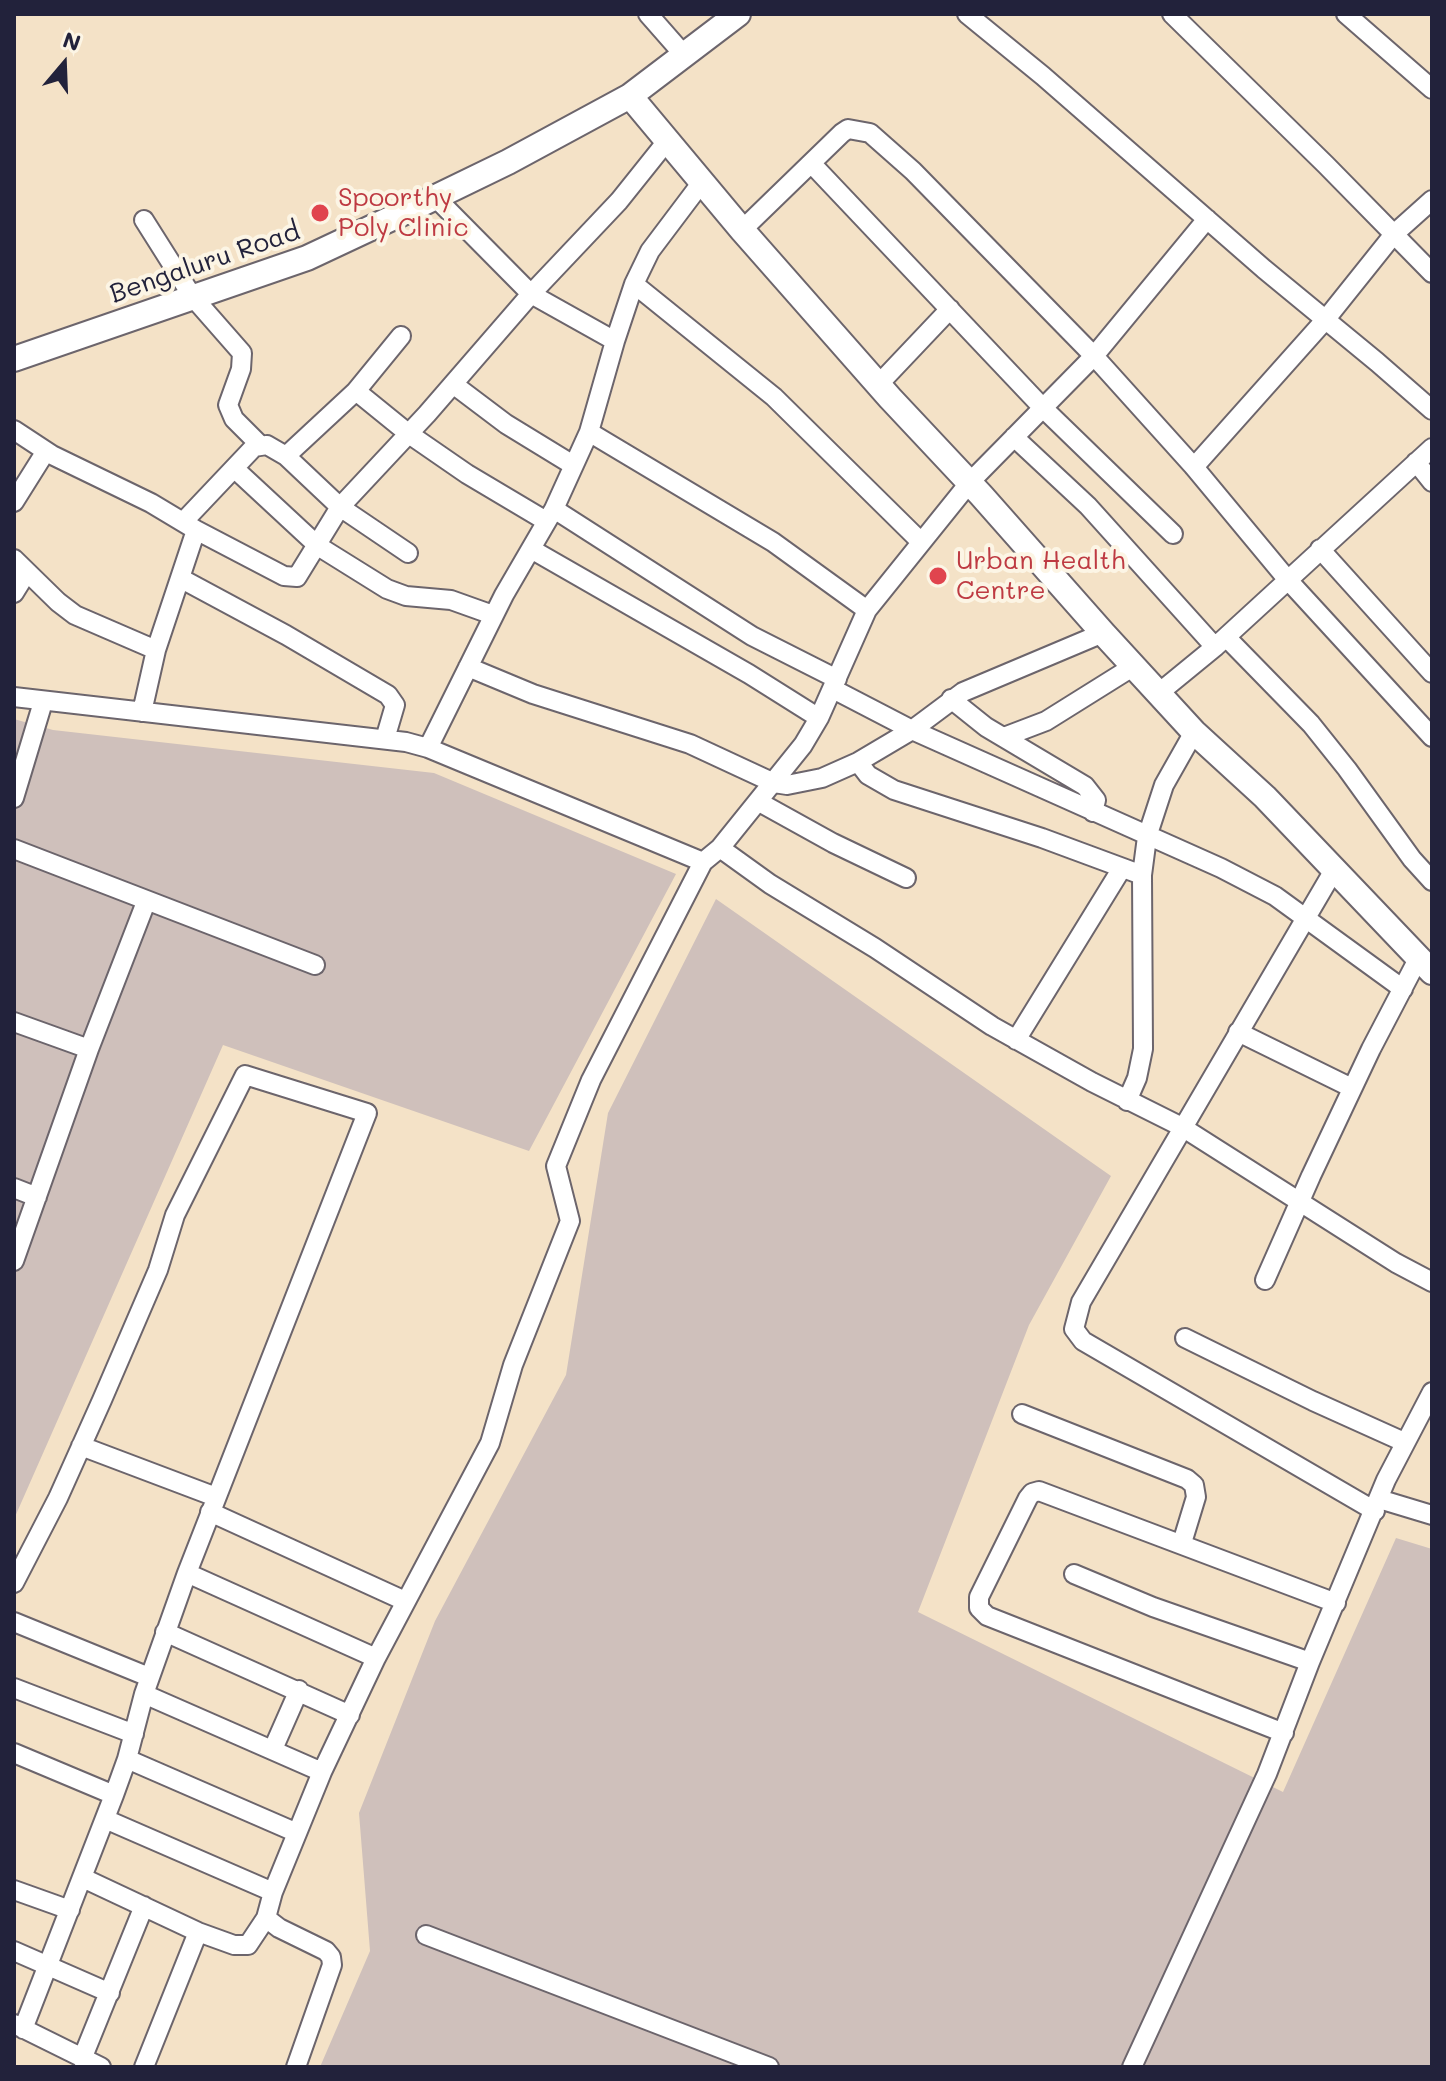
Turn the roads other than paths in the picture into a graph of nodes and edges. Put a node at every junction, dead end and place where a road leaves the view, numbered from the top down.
1 (648, 14) edge
2 (738, 14) edge
3 (967, 14) edge
4 (1172, 14) edge
5 (1346, 14) edge
6 (684, 55) junction
7 (1432, 89) edge
8 (630, 96) junction
9 (667, 141) junction
10 (811, 163) junction
11 (702, 182) junction
12 (435, 197) junction
13 (1432, 200) edge
14 (1207, 219) junction
15 (144, 220) dead end
16 (742, 230) junction
17 (1394, 234) junction
18 (1432, 273) edge
19 (634, 284) junction
20 (531, 294) junction
21 (192, 296) junction
22 (950, 309) junction
23 (1326, 319) junction
24 (401, 336) dead end
25 (615, 341) junction
26 (1094, 356) junction
27 (14, 359) edge
28 (453, 384) junction
29 (878, 385) junction
30 (356, 391) junction
31 (1043, 408) junction
32 (1432, 410) edge
33 (14, 430) edge
34 (589, 432) junction
35 (409, 434) junction
36 (1014, 437) junction
37 (259, 444) junction
38 (1432, 448) edge
39 (46, 451) junction
40 (286, 456) junction
41 (1416, 462) junction
42 (573, 465) junction
43 (1194, 467) junction
44 (235, 469) junction
45 (970, 482) junction
46 (1432, 482) edge
47 (14, 502) edge
48 (340, 507) junction
49 (550, 515) junction
50 (190, 526) junction
51 (1173, 534) dead end
52 (921, 542) junction
53 (318, 546) junction
54 (531, 549) junction
55 (1320, 549) junction
56 (408, 553) dead end
57 (20, 565) edge
58 (180, 578) junction
59 (1287, 579) junction
60 (14, 593) edge
61 (867, 610) junction
62 (493, 615) junction
63 (1103, 633) junction
64 (1220, 642) junction
65 (156, 650) junction
66 (1134, 666) junction
67 (468, 667) junction
68 (1432, 673) edge
69 (835, 684) junction
70 (1160, 692) junction
71 (14, 697) edge
72 (951, 699) junction
73 (43, 702) junction
74 (142, 712) junction
75 (819, 718) junction
76 (912, 730) junction
77 (1194, 732) junction
78 (1004, 737) junction
79 (1432, 737) edge
80 (385, 739) junction
81 (428, 748) junction
82 (858, 762) junction
83 (774, 783) junction
84 (14, 798) edge
85 (759, 802) junction
86 (1093, 812) junction
87 (1147, 837) junction
88 (720, 848) junction
89 (14, 849) edge
90 (703, 862) junction
91 (1122, 868) junction
92 (1334, 870) junction
93 (1142, 875) junction
94 (906, 878) dead end
95 (1432, 881) edge
96 (146, 902) junction
97 (1305, 919) junction
98 (315, 965) dead end
99 (1425, 966) edge
100 (1403, 989) junction
101 (14, 1022) edge
102 (1238, 1032) junction
103 (1016, 1040) junction
104 (89, 1049) junction
105 (1352, 1088) junction
106 (1127, 1101) junction
107 (1182, 1127) junction
108 (14, 1188) edge
109 (37, 1197) junction
110 (1299, 1202) junction
111 (14, 1261) edge
112 (1265, 1280) dead end
113 (1432, 1282) edge
114 (1185, 1338) dead end
115 (1432, 1392) edge
116 (1022, 1414) dead end
117 (1404, 1442) junction
118 (81, 1446) junction
119 (213, 1504) junction
120 (1377, 1505) junction
121 (1432, 1515) edge
122 (1182, 1543) junction
123 (187, 1573) junction
124 (1074, 1574) dead end
125 (14, 1583) edge
126 (405, 1601) junction
127 (1336, 1603) junction
128 (14, 1622) edge
129 (165, 1632) junction
130 (376, 1658) junction
131 (1310, 1662) junction
132 (146, 1685) junction
133 (14, 1688) edge
134 (299, 1690) junction
135 (350, 1715) junction
136 (1284, 1733) junction
137 (134, 1734) junction
138 (273, 1749) junction
139 (14, 1753) edge
140 (127, 1759) junction
141 (322, 1772) junction
142 (114, 1795) junction
143 (105, 1819) junction
144 (295, 1832) junction
145 (83, 1878) junction
146 (14, 1890) edge
147 (273, 1892) junction
148 (144, 1906) junction
149 (70, 1910) junction
150 (266, 1918) junction
151 (198, 1932) junction
152 (426, 1935) dead end
153 (14, 1951) edge
154 (47, 1965) junction
155 (110, 1993) junction
156 (18, 2026) edge
157 (70, 2059) edge
158 (719, 2059) edge
159 (101, 2067) edge
160 (144, 2067) edge
161 (296, 2067) edge
162 (769, 2067) edge
163 (1132, 2067) edge

1 - 6 street
2 - 6 street, Bengaluru Road
3 - 14 street
4 - 17 street
5 - 7 street
6 - 8 street, Bengaluru Road
8 - 9 street
8 - 12 street, Bengaluru Road
9 - 11 street
9 - 20 street
10 - 16 street
10 - 22 street
10 - 26 street
11 - 16 street
11 - 19 street
12 - 20 street
12 - 21 street, Bengaluru Road
13 - 17 street
14 - 23 street
14 - 26 street
15 - 21 street
16 - 29 street
17 - 18 street
17 - 23 street
19 - 25 street
19 - 52 street
20 - 25 street
20 - 28 street
21 - 27 street, Bengaluru Road
21 - 37 street
22 - 29 street
22 - 31 street
23 - 32 street
23 - 43 street
24 - 30 street
25 - 34 street
26 - 31 street
26 - 43 street
28 - 35 street
28 - 42 street
29 - 45 street
30 - 35 street
30 - 40 street
31 - 36 street
31 - 51 street
33 - 39 street
34 - 42 street
34 - 61 street
35 - 48 street
35 - 49 street
36 - 45 street
36 - 64 street
37 - 40 street
37 - 44 street
38 - 41 street
39 - 47 street
39 - 50 street
40 - 48 street
41 - 46 street
41 - 55 street
42 - 49 street
43 - 59 street
44 - 50 street
44 - 53 street
45 - 52 street
45 - 63 street
48 - 53 street
48 - 56 street
49 - 54 street
49 - 69 street
50 - 53 street
50 - 58 street
52 - 61 street
53 - 62 street
54 - 62 street
54 - 75 street
55 - 59 street
55 - 68 street
57 - 60 street
57 - 65 street
58 - 65 street
58 - 80 street
59 - 64 street
59 - 79 street
61 - 69 street
62 - 67 street
63 - 66 street
63 - 72 street
64 - 70 street
64 - 95 street
65 - 74 street
66 - 70 street
66 - 78 street
67 - 81 street
67 - 83 street
69 - 75 street
69 - 76 street
70 - 77 street
71 - 73 street
72 - 76 street
72 - 78 street
73 - 74 street
73 - 84 street
74 - 80 street
75 - 83 street
76 - 82 street
76 - 86 street
77 - 87 street
77 - 92 street
78 - 86 street
80 - 81 street
81 - 90 street
82 - 83 street
82 - 91 street
83 - 85 street
85 - 88 street
85 - 94 street
86 - 87 street
87 - 93 street
87 - 97 street
88 - 90 street
88 - 103 street
89 - 96 street
90 - 126 street
91 - 93 street
91 - 103 street
92 - 97 street
92 - 99 street
93 - 106 street
96 - 98 street
96 - 104 street
97 - 100 street
97 - 102 street
99 - 100 street
100 - 105 street
101 - 104 street
102 - 105 street
102 - 107 street
103 - 106 street
104 - 109 street
105 - 110 street
106 - 107 street
107 - 110 street
107 - 120 street
108 - 109 street
109 - 111 street
110 - 112 street
110 - 113 street
114 - 117 street
115 - 117 street
116 - 122 street
117 - 120 street
118 - 119 street
118 - 119 street
118 - 125 street
119 - 123 street
119 - 126 street
120 - 121 street
120 - 127 street
122 - 127 street
122 - 136 street
123 - 129 street
123 - 130 street
124 - 131 street
126 - 130 street
127 - 131 street
128 - 132 street
129 - 132 street
129 - 134 street
130 - 135 street
131 - 136 street
132 - 137 street
132 - 138 street
133 - 137 street
134 - 135 street
134 - 138 street
135 - 141 street
136 - 163 street
137 - 140 street
138 - 141 street
139 - 142 street
140 - 142 street
140 - 144 street
141 - 144 street
142 - 143 street
143 - 145 street
143 - 147 street
144 - 147 street
145 - 148 street
145 - 149 street
146 - 149 street
147 - 150 street
148 - 151 street
148 - 155 street
149 - 154 street
150 - 151 street
150 - 161 street
151 - 160 street
152 - 158 street
153 - 154 street
154 - 155 street
154 - 156 street
155 - 157 street
156 - 157 street
157 - 159 street
158 - 162 street

